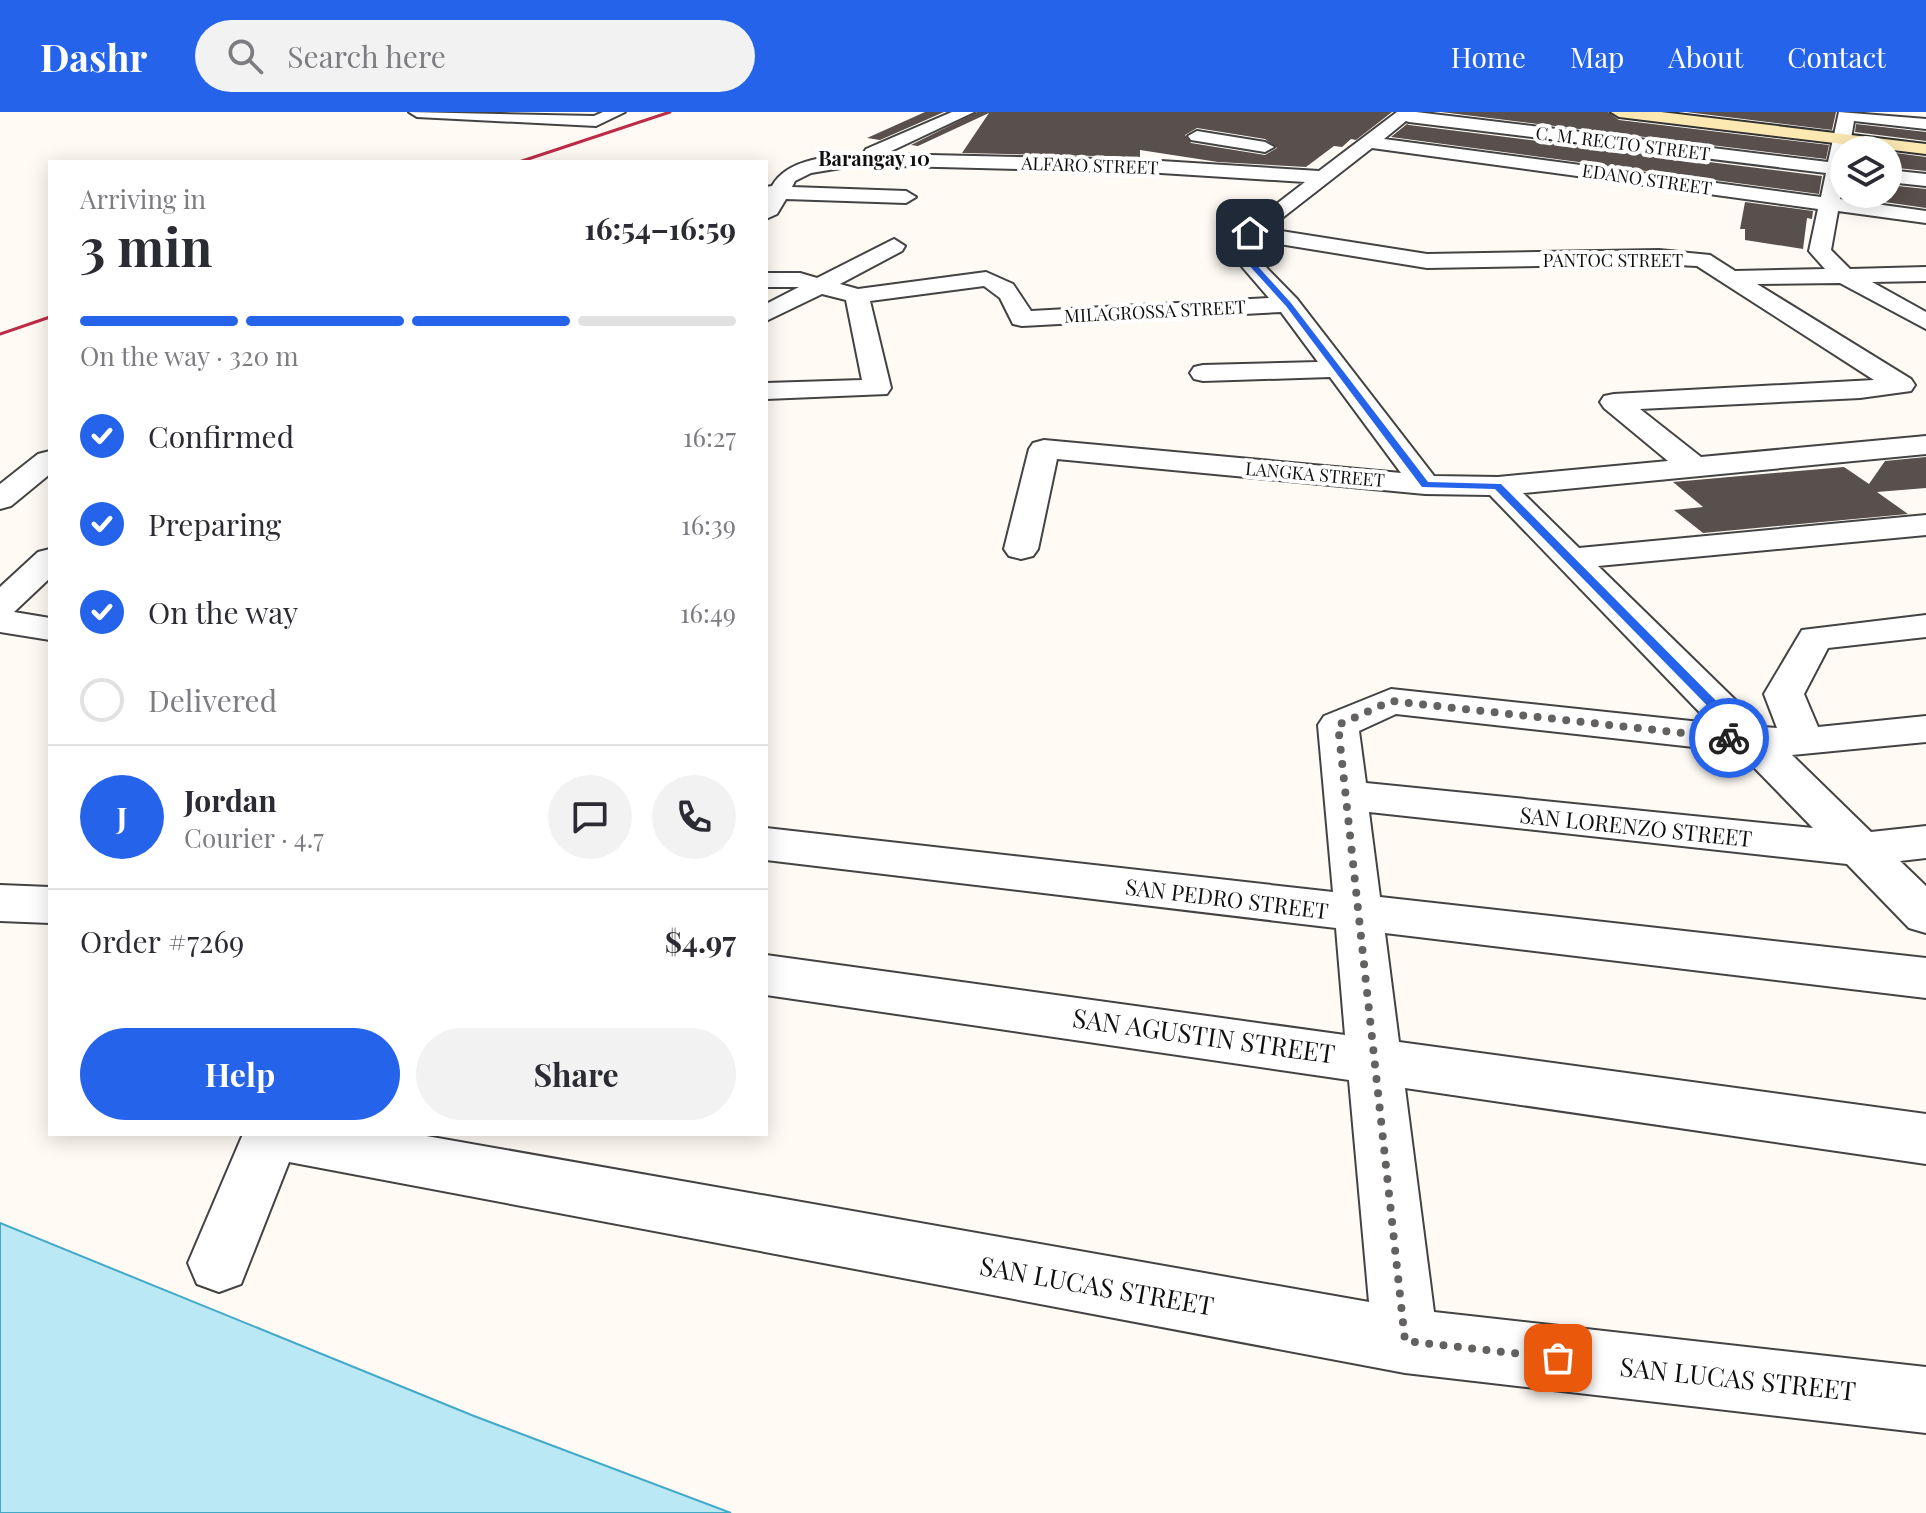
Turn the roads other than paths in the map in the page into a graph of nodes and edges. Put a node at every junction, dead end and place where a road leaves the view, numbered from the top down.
1 (417, 112) edge
2 (617, 112) edge
3 (966, 112) edge
4 (1619, 112) edge
5 (1847, 113) edge
6 (1406, 114) edge
7 (1218, 124) dead end
8 (1926, 124) edge
9 (1841, 136) edge
10 (1830, 137) edge
11 (1368, 142) junction
12 (1184, 144) junction
13 (1902, 146) edge
14 (1926, 149) edge
15 (1287, 150) dead end
16 (859, 159) junction
17 (1145, 166) junction
18 (1319, 166) junction
19 (1830, 168) edge
20 (1902, 177) edge
21 (1926, 180) edge
22 (772, 192) edge
23 (906, 197) dead end
24 (1830, 197) edge
25 (1828, 203) junction
26 (1926, 217) edge
27 (1250, 233) junction
28 (894, 246) dead end
29 (1926, 274) edge
30 (1843, 275) junction
31 (1730, 278) junction
32 (768, 280) edge
33 (818, 285) junction
34 (857, 296) junction
35 (1288, 304) junction
36 (768, 313) edge
37 (1926, 322) edge
38 (1338, 369) junction
39 (1203, 373) dead end
40 (1860, 390) junction
41 (768, 391) edge
42 (1912, 431) edge
43 (0, 458) edge
44 (48, 460) edge
45 (48, 462) edge
46 (1694, 467) junction
47 (1425, 485) junction
48 (1498, 486) junction
49 (0, 499) edge
50 (1926, 525) edge
51 (1021, 549) dead end
52 (1570, 559) junction
53 (48, 561) edge
54 (0, 606) edge
55 (0, 621) edge
56 (1926, 626) edge
57 (48, 629) edge
58 (1926, 729) edge
59 (1748, 740) junction
60 (1803, 742) junction
61 (1345, 795) junction
62 (1926, 842) edge
63 (768, 844) edge
64 (1859, 849) junction
65 (0, 903) edge
66 (48, 905) edge
67 (1358, 913) junction
68 (1926, 915) edge
69 (768, 975) edge
70 (1926, 978) edge
71 (1374, 1059) junction
72 (271, 1136) edge
73 (283, 1136) edge
74 (1926, 1139) edge
75 (219, 1263) dead end
76 (1405, 1341) junction
77 (1926, 1400) edge

1 - 2 street
3 - 16 street
4 - 10 main road
5 - 8 street
5 - 9 street
6 - 11 street
6 - 19 street, C. M. RECTO STREET
7 - 12 street
11 - 18 street
11 - 25 street, EDANO STREET
12 - 15 street
12 - 17 street
13 - 14 main road
16 - 17 street, ALFARO STREET
16 - 22 street
17 - 18 street, ALFARO STREET
18 - 27 street
20 - 21 street
22 - 23 street
24 - 25 street
25 - 26 street, EDANO STREET
25 - 30 street
27 - 31 street, PANTOC STREET
27 - 35 street
28 - 33 street
29 - 30 street
30 - 31 street
30 - 37 street
31 - 40 street, PANTOC STREET
32 - 33 street
33 - 34 street
33 - 36 street
34 - 35 street, MILAGROSSA STREET
34 - 41 street
35 - 38 street
38 - 39 street
38 - 47 street
40 - 42 street
40 - 46 street
42 - 46 street, LANGKA STREET
43 - 44 street
45 - 49 street
46 - 48 street, LANGKA STREET
47 - 48 street, LANGKA STREET
47 - 51 street, LANGKA STREET
48 - 52 street
50 - 52 street
52 - 59 street
53 - 54 street
55 - 57 street
56 - 60 street
58 - 60 street
59 - 60 street
59 - 61 street
59 - 64 street
61 - 64 street, SAN LORENZO STREET
61 - 67 street
62 - 64 street, SAN LORENZO STREET
63 - 67 street, SAN PEDRO STREET
64 - 68 street
65 - 66 street
67 - 70 street, SAN PEDRO STREET
67 - 71 street
69 - 71 street, SAN AGUSTIN STREET
71 - 74 street, SAN AGUSTIN STREET
71 - 76 street
72 - 75 street
73 - 76 street, SAN LUCAS STREET
76 - 77 street, SAN LUCAS STREET

